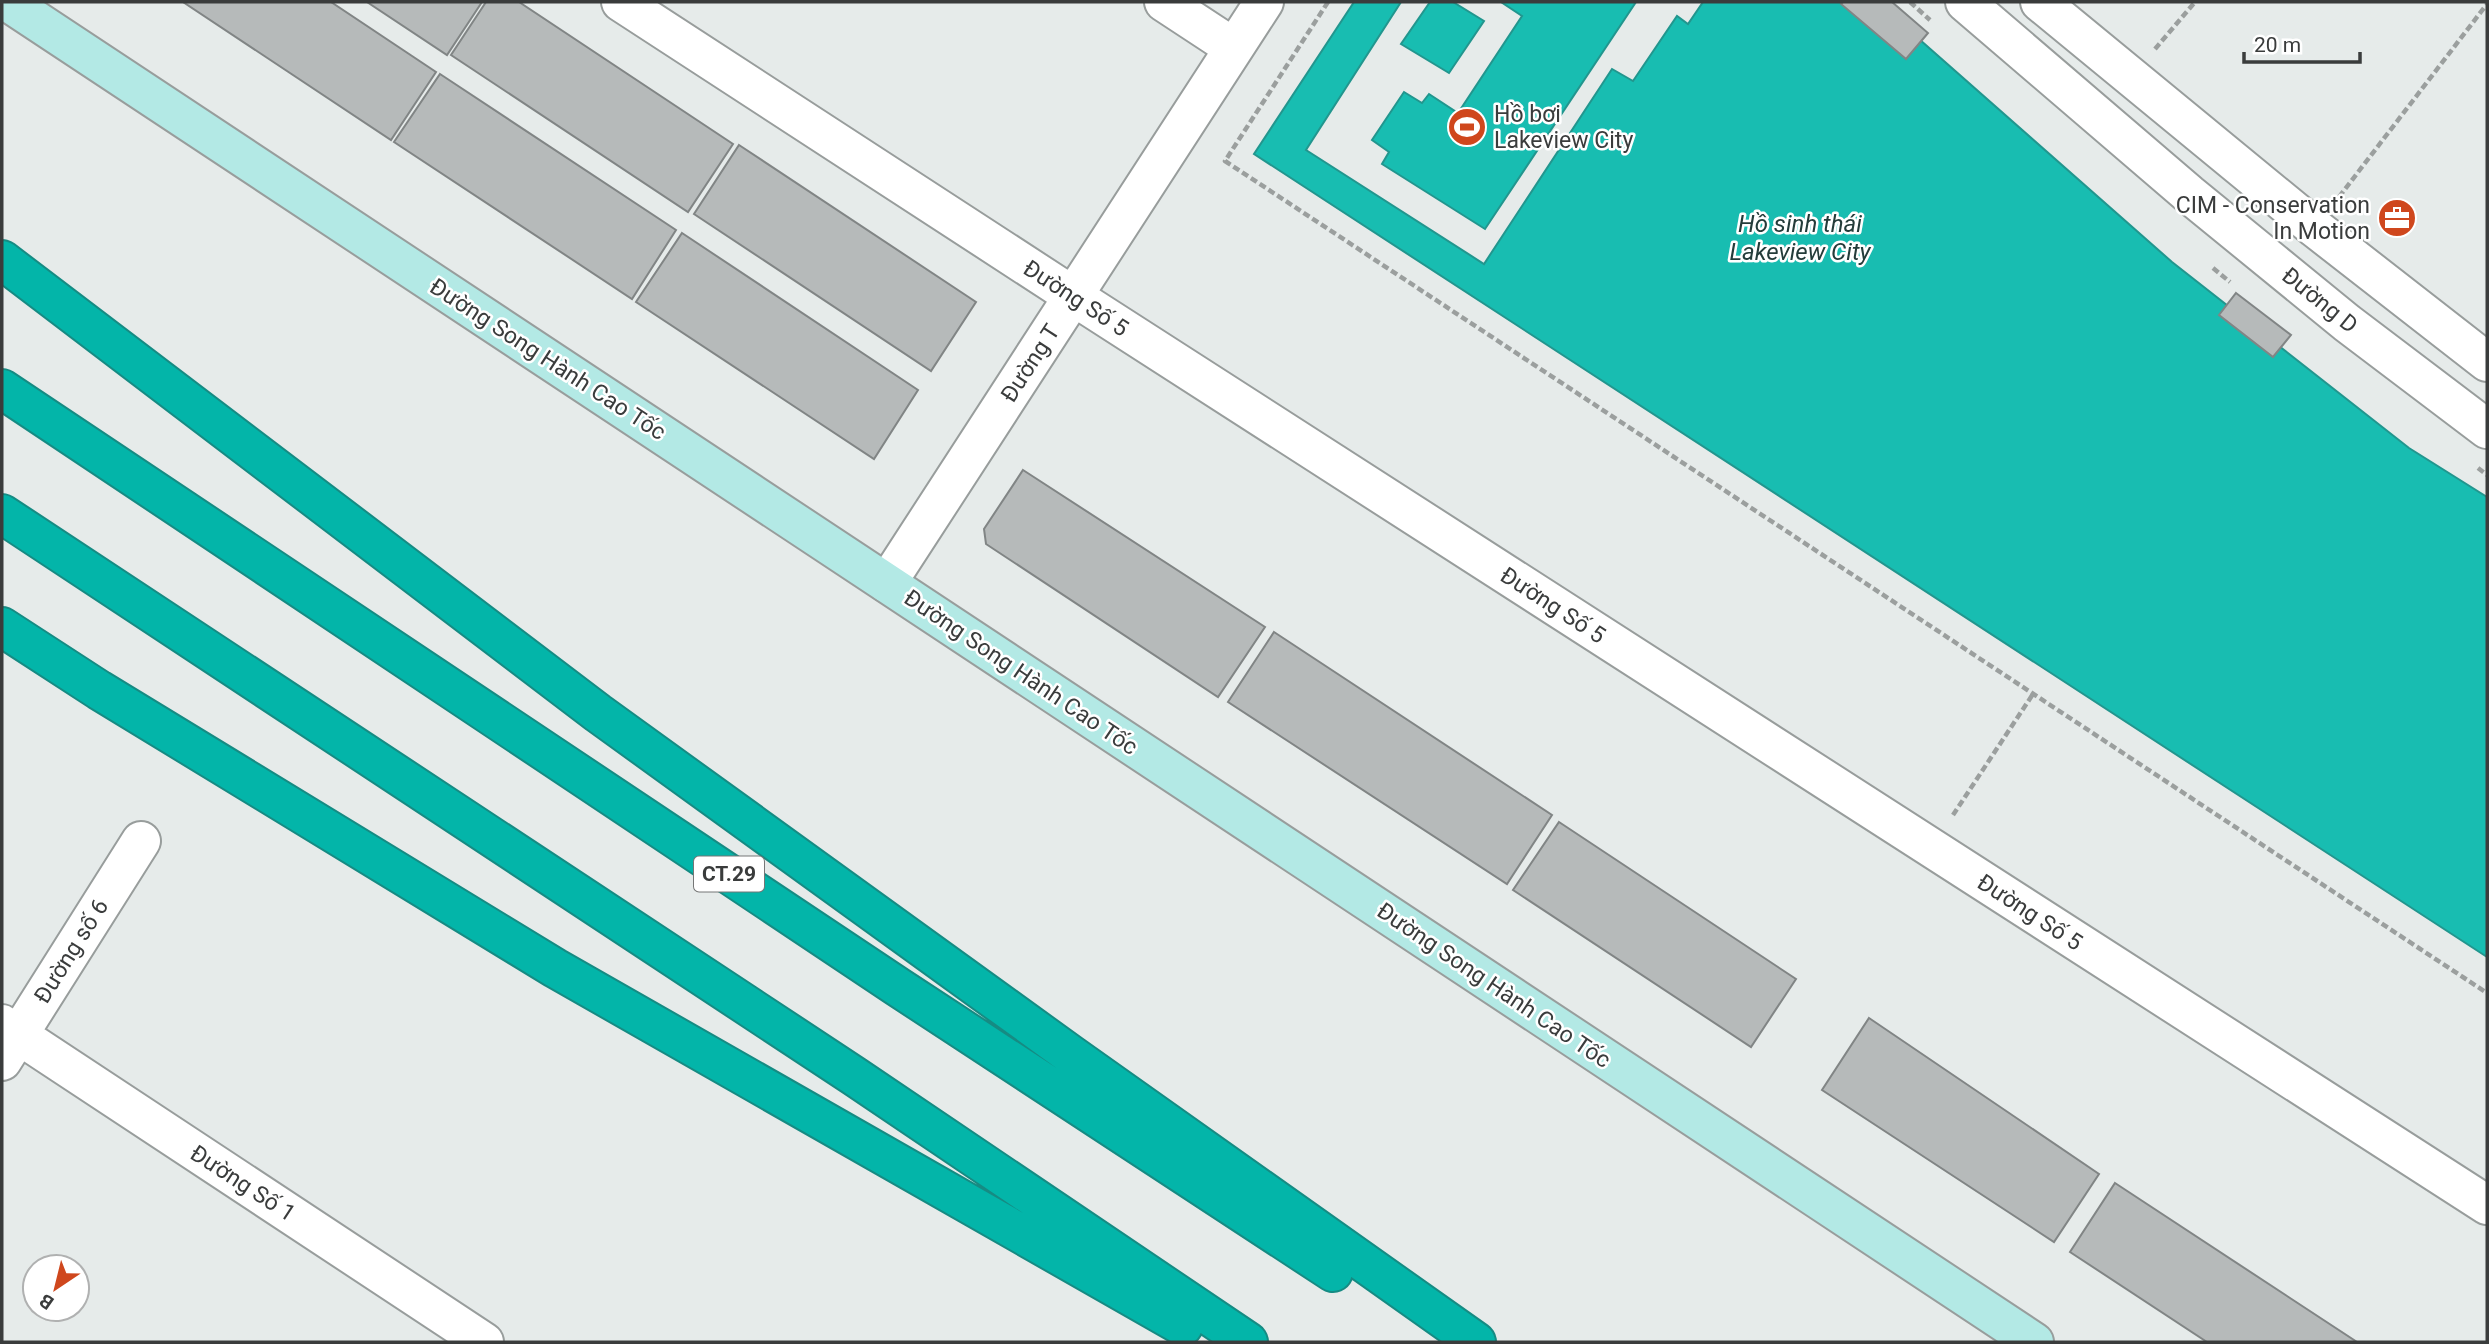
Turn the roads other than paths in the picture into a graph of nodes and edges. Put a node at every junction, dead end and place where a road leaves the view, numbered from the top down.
1 (8, 2) edge
2 (621, 2) edge
3 (1164, 2) edge
4 (1264, 2) edge
5 (1965, 2) edge
6 (2040, 2) edge
7 (1234, 48) junction
8 (2, 260) edge
9 (1073, 296) junction
10 (2487, 362) edge
11 (12, 395) edge
12 (2487, 429) edge
13 (2, 514) edge
14 (887, 583) junction
15 (2, 627) edge
16 (141, 841) dead end
17 (7, 1040) edge
18 (2487, 1205) edge
19 (484, 1342) edge
20 (1211, 1342) edge
21 (1248, 1342) edge
22 (1440, 1342) edge
23 (1476, 1342) edge
24 (2034, 1342) edge

1 - 14 main road, Đường Song Hành Cao Tốc
2 - 9 street, Đường Số 5
3 - 7 street
4 - 7 street, Đường T
5 - 12 street, Đường D
6 - 10 street
7 - 9 street, Đường T
8 - 23 highway
9 - 14 street, Đường T
9 - 18 street, Đường Số 5
11 - 22 highway, CT.29
13 - 21 highway
14 - 24 main road, Đường Song Hành Cao Tốc
15 - 20 highway
16 - 17 street, Đường số 6
17 - 19 street, Đường Số 1

